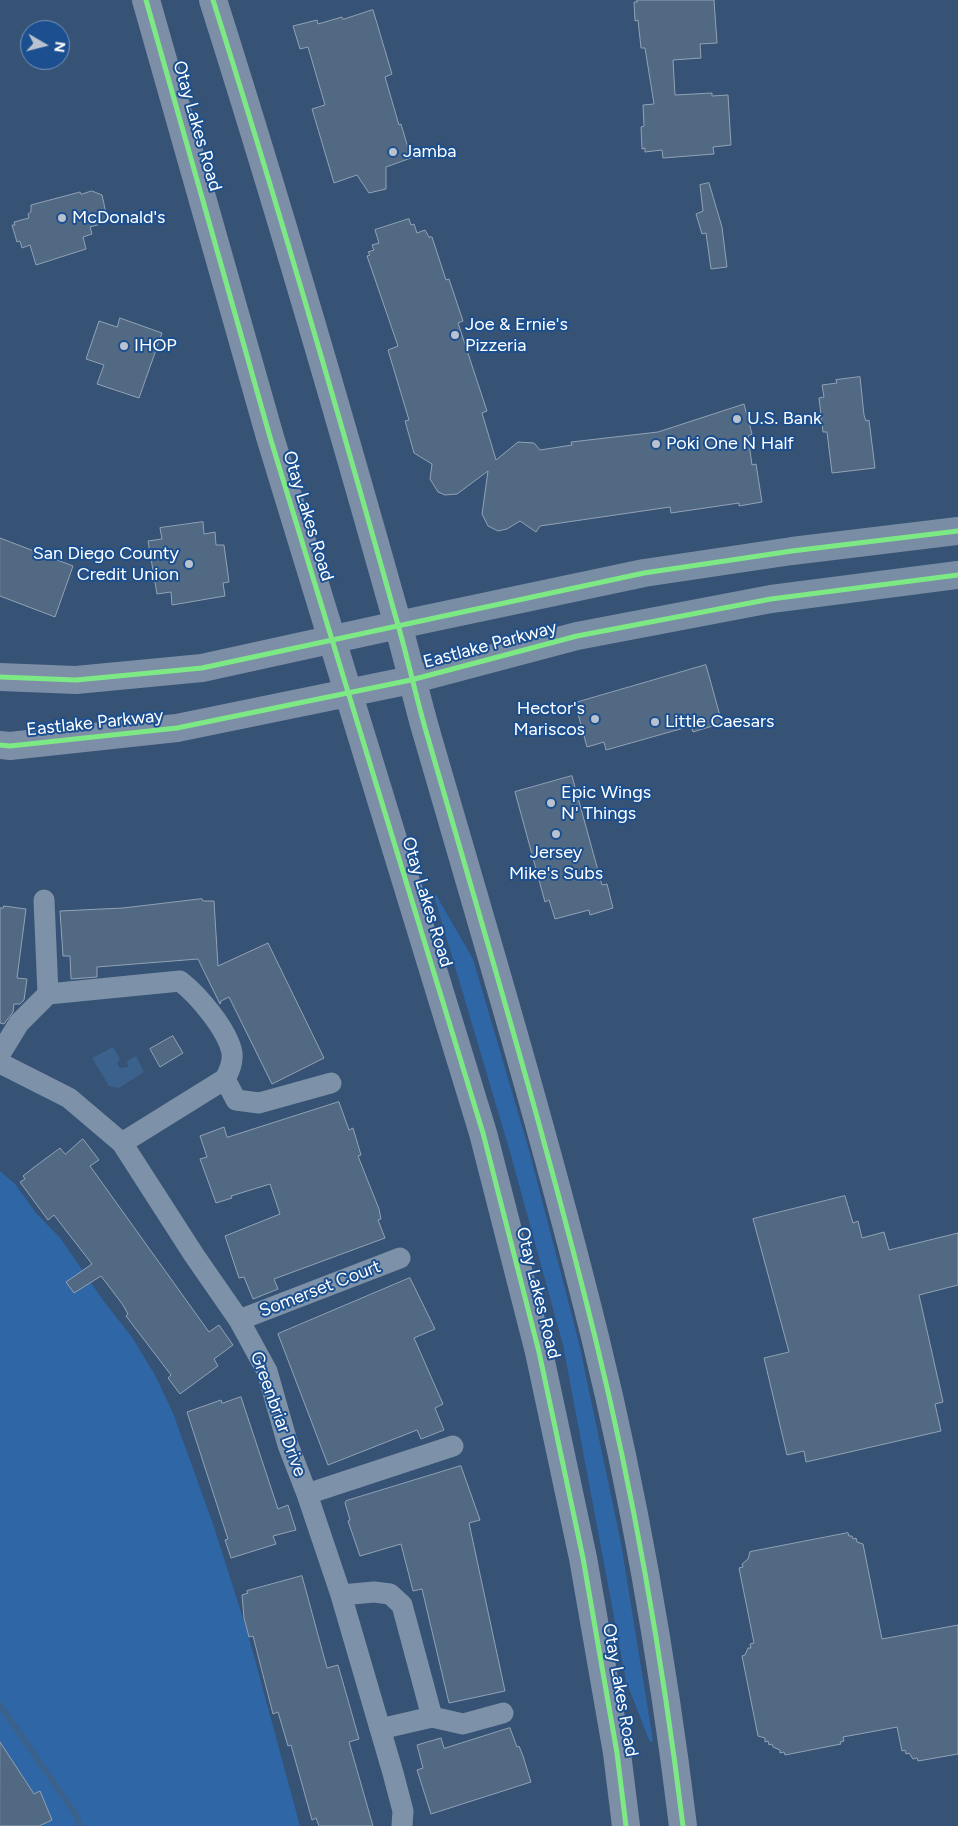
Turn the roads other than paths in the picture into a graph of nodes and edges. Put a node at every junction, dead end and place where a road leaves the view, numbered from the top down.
1 (146, 0) edge
2 (213, 0) edge
3 (958, 531) edge
4 (958, 575) edge
5 (398, 625) junction
6 (331, 640) junction
7 (0, 677) edge
8 (411, 680) junction
9 (349, 694) junction
10 (0, 745) edge
11 (44, 900) dead end
12 (48, 994) junction
13 (0, 1054) edge
14 (0, 1063) edge
15 (225, 1079) junction
16 (331, 1083) dead end
17 (122, 1143) junction
18 (400, 1258) dead end
19 (240, 1320) junction
20 (453, 1446) dead end
21 (308, 1494) junction
22 (341, 1595) junction
23 (503, 1713) dead end
24 (432, 1717) junction
25 (380, 1729) junction
26 (402, 1826) edge
27 (626, 1826) edge
28 (683, 1826) edge

1 - 6 main road, Otay Lakes Road
2 - 5 main road
3 - 5 main road, Eastlake Parkway
4 - 8 main road, Eastlake Parkway
5 - 6 main road, Eastlake Parkway
5 - 8 main road
6 - 7 main road, Eastlake Parkway
6 - 9 main road, Otay Lakes Road
8 - 9 main road, Eastlake Parkway
8 - 28 main road
9 - 10 main road, Eastlake Parkway
9 - 27 main road, Otay Lakes Road
11 - 12 street
12 - 13 street
12 - 15 street
14 - 17 street, Greenbriar Drive
15 - 16 street
15 - 17 street
17 - 19 street, Greenbriar Drive
18 - 19 street, Somerset Court
19 - 21 street, Greenbriar Drive
20 - 21 street
21 - 22 street, Greenbriar Drive
22 - 24 street
22 - 25 street, Greenbriar Drive
23 - 24 street
24 - 25 street
25 - 26 street, Greenbriar Drive

